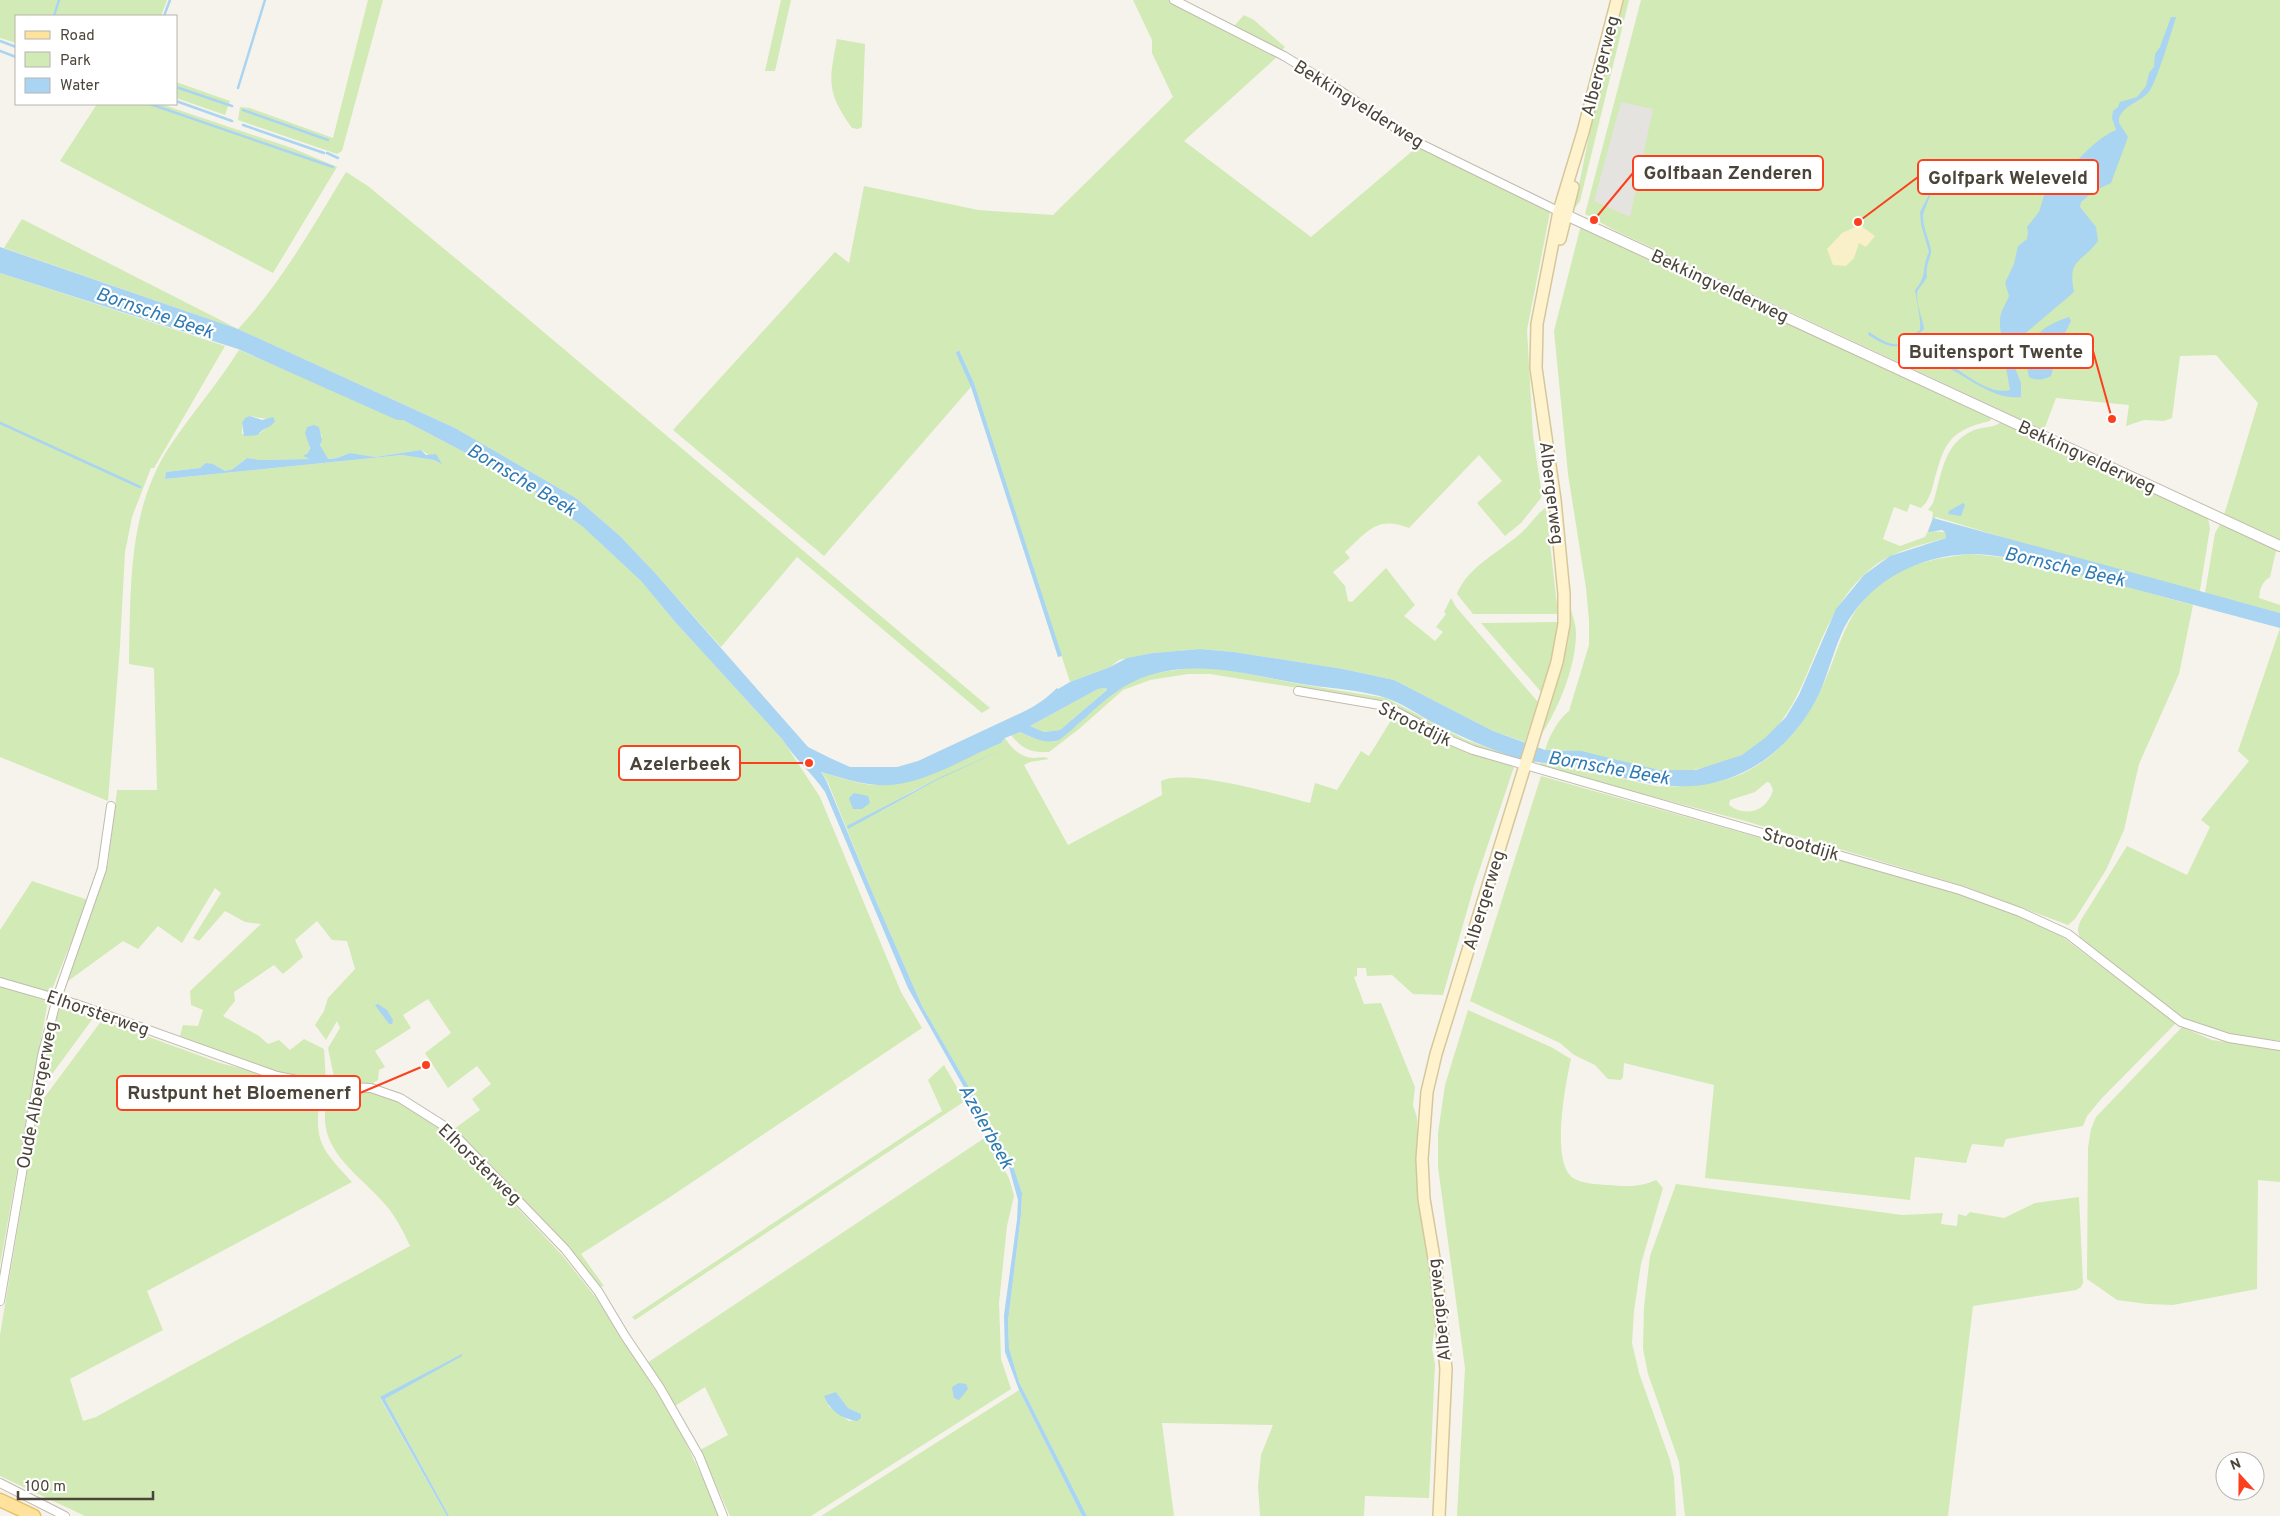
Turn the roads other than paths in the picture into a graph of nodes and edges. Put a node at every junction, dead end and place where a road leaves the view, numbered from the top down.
1 (1174, 0) edge
2 (1617, 0) edge
3 (1562, 213) junction
4 (2280, 546) edge
5 (1298, 691) dead end
6 (1526, 764) junction
7 (110, 806) dead end
8 (0, 982) edge
9 (57, 998) junction
10 (2280, 1046) edge
11 (0, 1301) edge
12 (0, 1483) edge
13 (0, 1500) edge
14 (0, 1509) edge
15 (15, 1516) edge
16 (34, 1516) edge
17 (65, 1516) edge
18 (723, 1516) edge
19 (1439, 1516) edge

1 - 3 street, Bekkingvelderweg
2 - 3 main road, Albergerweg
3 - 4 street, Bekkingvelderweg
3 - 6 main road, Albergerweg
5 - 6 street, Strootdijk
6 - 10 street, Strootdijk
6 - 19 main road, Albergerweg
7 - 9 street, Oude Albergerweg
8 - 9 street, Elhorsterweg
9 - 11 street, Oude Albergerweg
9 - 18 street, Elhorsterweg
12 - 17 street
13 - 16 main road
14 - 15 main road

